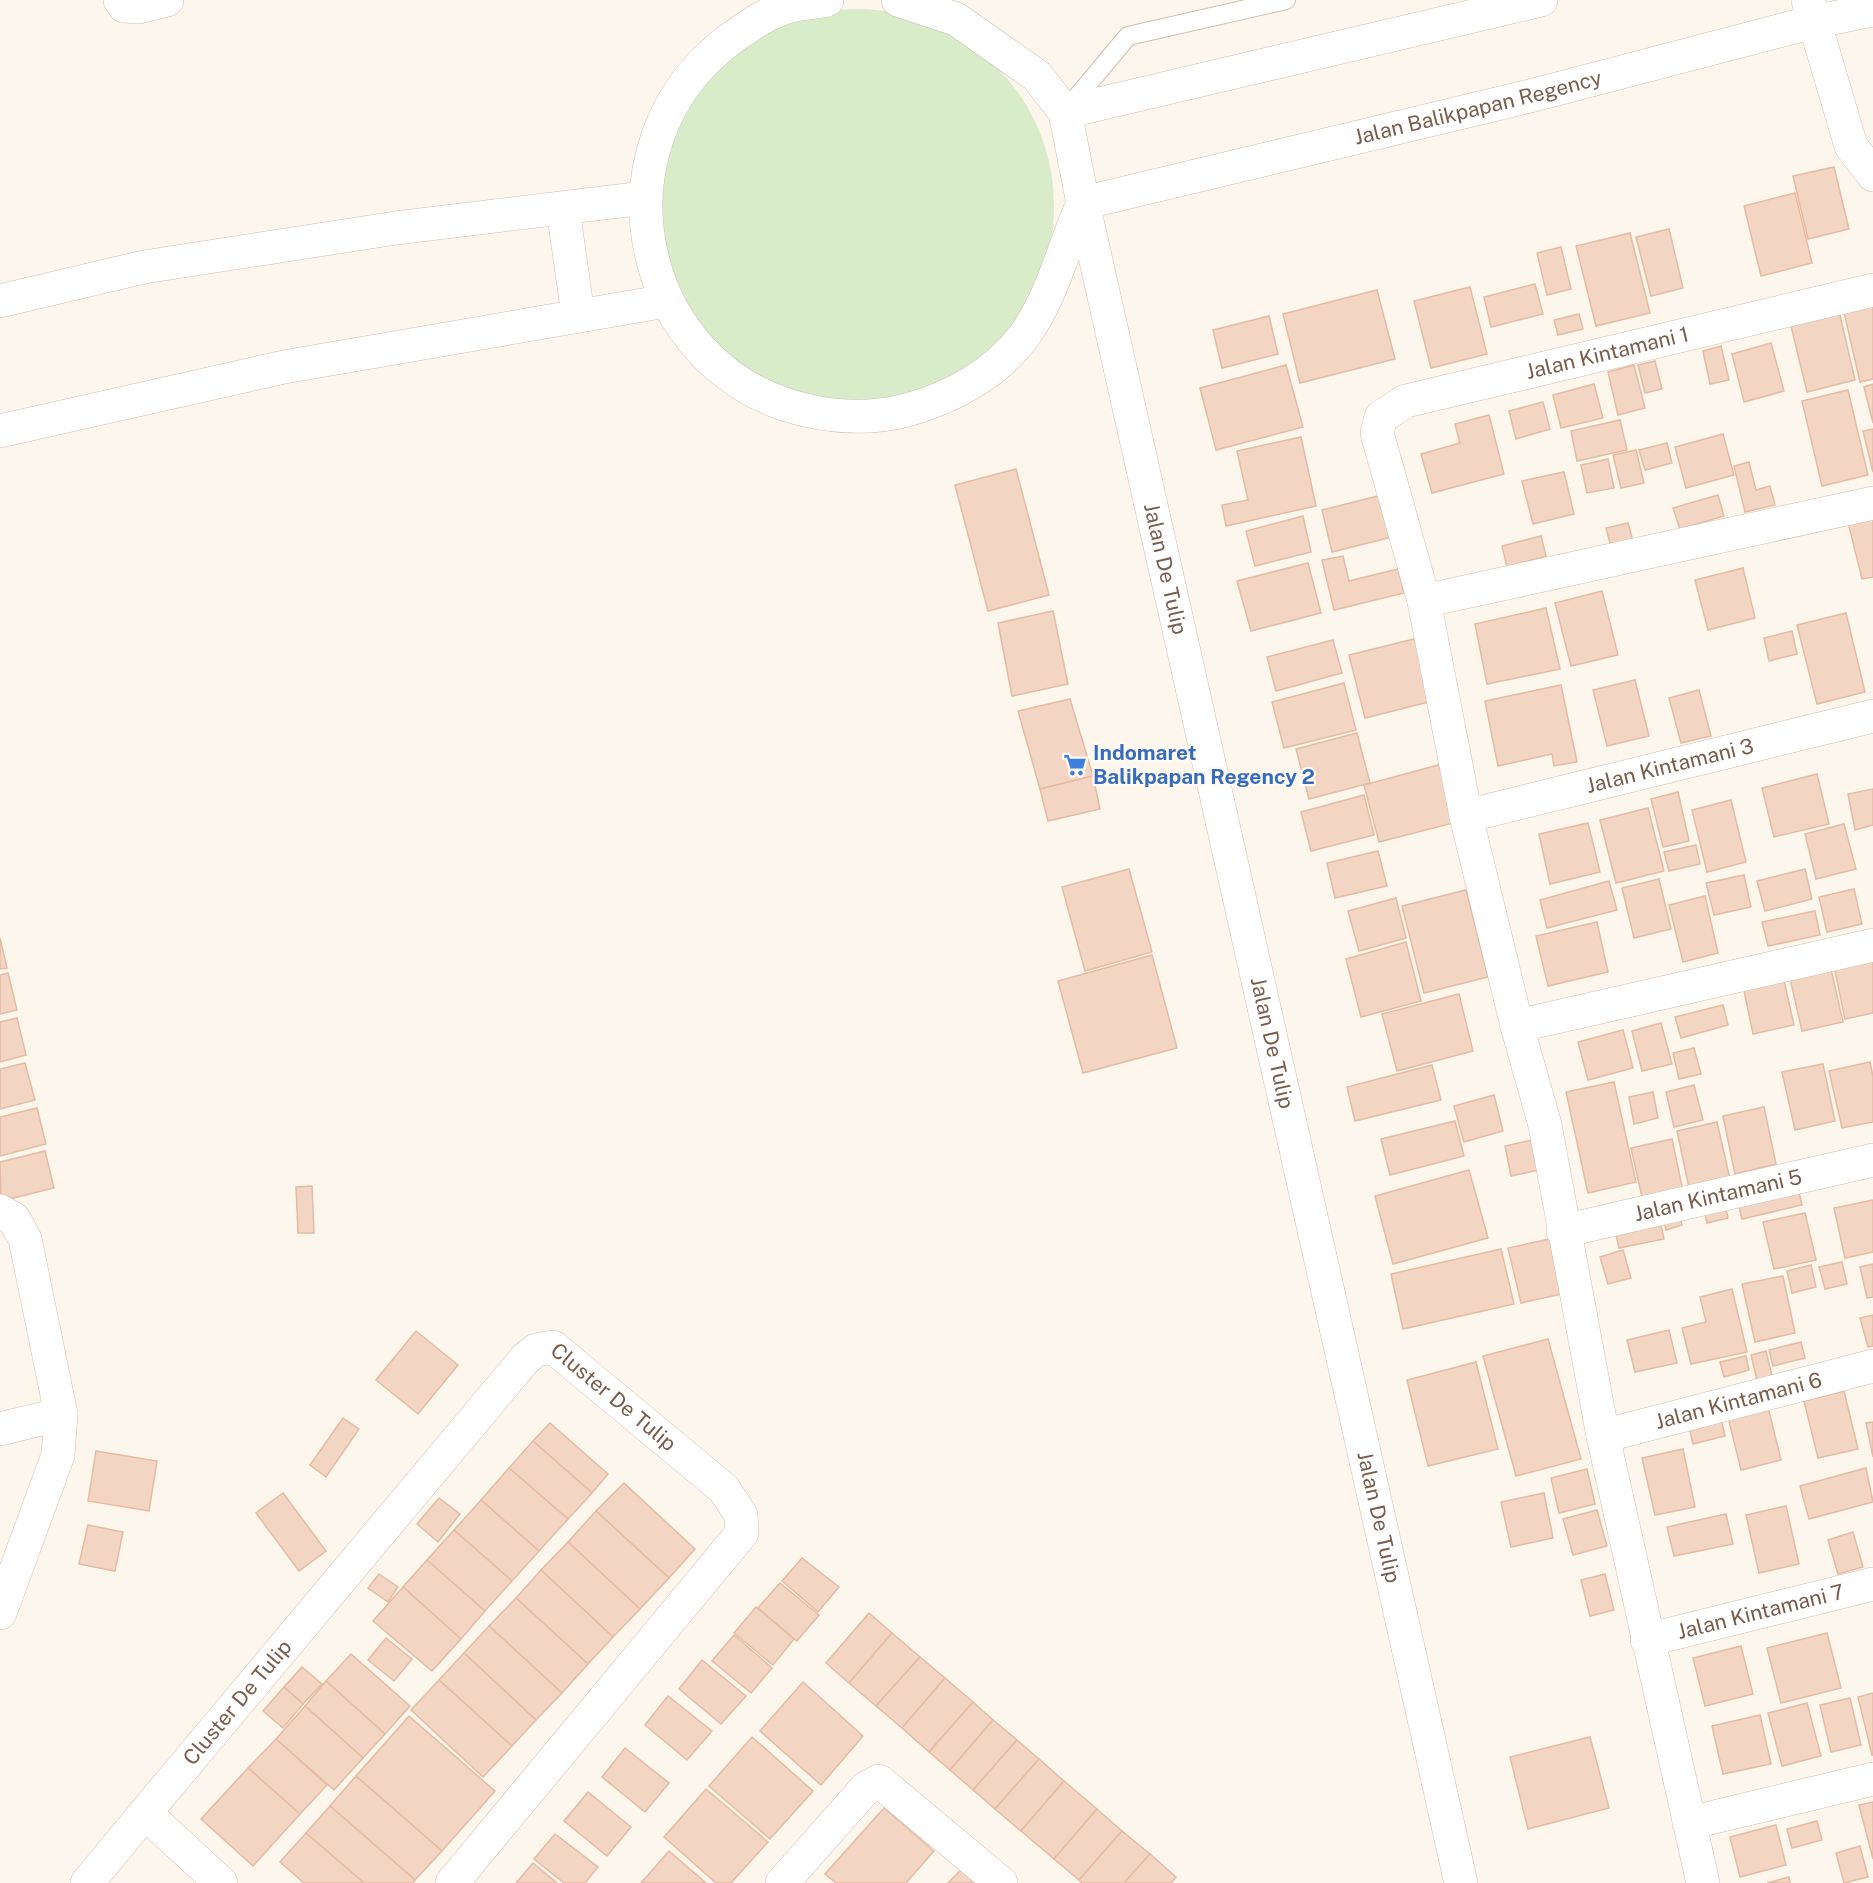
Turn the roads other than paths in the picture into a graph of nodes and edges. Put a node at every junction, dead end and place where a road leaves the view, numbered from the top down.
1 (120, 0) edge
2 (167, 0) edge
3 (827, 0) edge
4 (898, 0) edge
5 (1286, 0) edge
6 (1541, 0) edge
7 (783, 4) edge
8 (1873, 9) edge
9 (1810, 11) edge
10 (1065, 111) junction
11 (1873, 175) edge
12 (644, 198) junction
13 (1083, 202) junction
14 (563, 209) junction
15 (1873, 290) edge
16 (0, 301) edge
17 (666, 301) junction
18 (578, 315) junction
19 (0, 431) edge
20 (1873, 503) edge
21 (1424, 601) junction
22 (1873, 716) edge
23 (1466, 816) junction
24 (1873, 945) edge
25 (1517, 1026) junction
26 (1873, 1160) edge
27 (0, 1210) edge
28 (1563, 1231) junction
29 (1873, 1366) edge
30 (61, 1414) junction
31 (0, 1429) edge
32 (1603, 1436) junction
33 (1873, 1584) edge
34 (0, 1613) edge
35 (1647, 1640) junction
36 (1873, 1779) edge
37 (151, 1806) junction
38 (1689, 1823) junction
39 (87, 1883) edge
40 (220, 1883) edge
41 (452, 1883) edge
42 (782, 1883) edge
43 (1001, 1883) edge
44 (1461, 1883) edge
45 (1703, 1883) edge

1 - 2 street
3 - 7 street
4 - 10 street
5 - 10 lane
6 - 10 street
7 - 12 street
8 - 9 street, Jalan Balikpapan Regency
9 - 11 street
9 - 13 street, Jalan Balikpapan Regency
10 - 13 street, Jalan De Tulip
12 - 14 street
12 - 17 street
13 - 17 street
13 - 44 street, Jalan De Tulip
14 - 16 street
14 - 18 street
15 - 21 street, Jalan Kintamani 1
17 - 18 street
18 - 19 street
20 - 21 street
21 - 23 street, Jalan Kintamani 1
22 - 23 street, Jalan Kintamani 3
23 - 25 street, Jalan Kintamani 1
24 - 25 street
25 - 28 street, Jalan Kintamani 1
26 - 28 street, Jalan Kintamani 5
27 - 30 street
28 - 32 street, Jalan Kintamani 1
29 - 32 street, Jalan Kintamani 6
30 - 31 street
30 - 34 street
32 - 35 street, Jalan Kintamani 1
33 - 35 street, Jalan Kintamani 7
35 - 38 street, Jalan Kintamani 1
36 - 38 street
37 - 39 street, Cluster De Tulip
37 - 40 street
37 - 41 street, Cluster De Tulip
38 - 45 street, Jalan Kintamani 1
42 - 43 street

